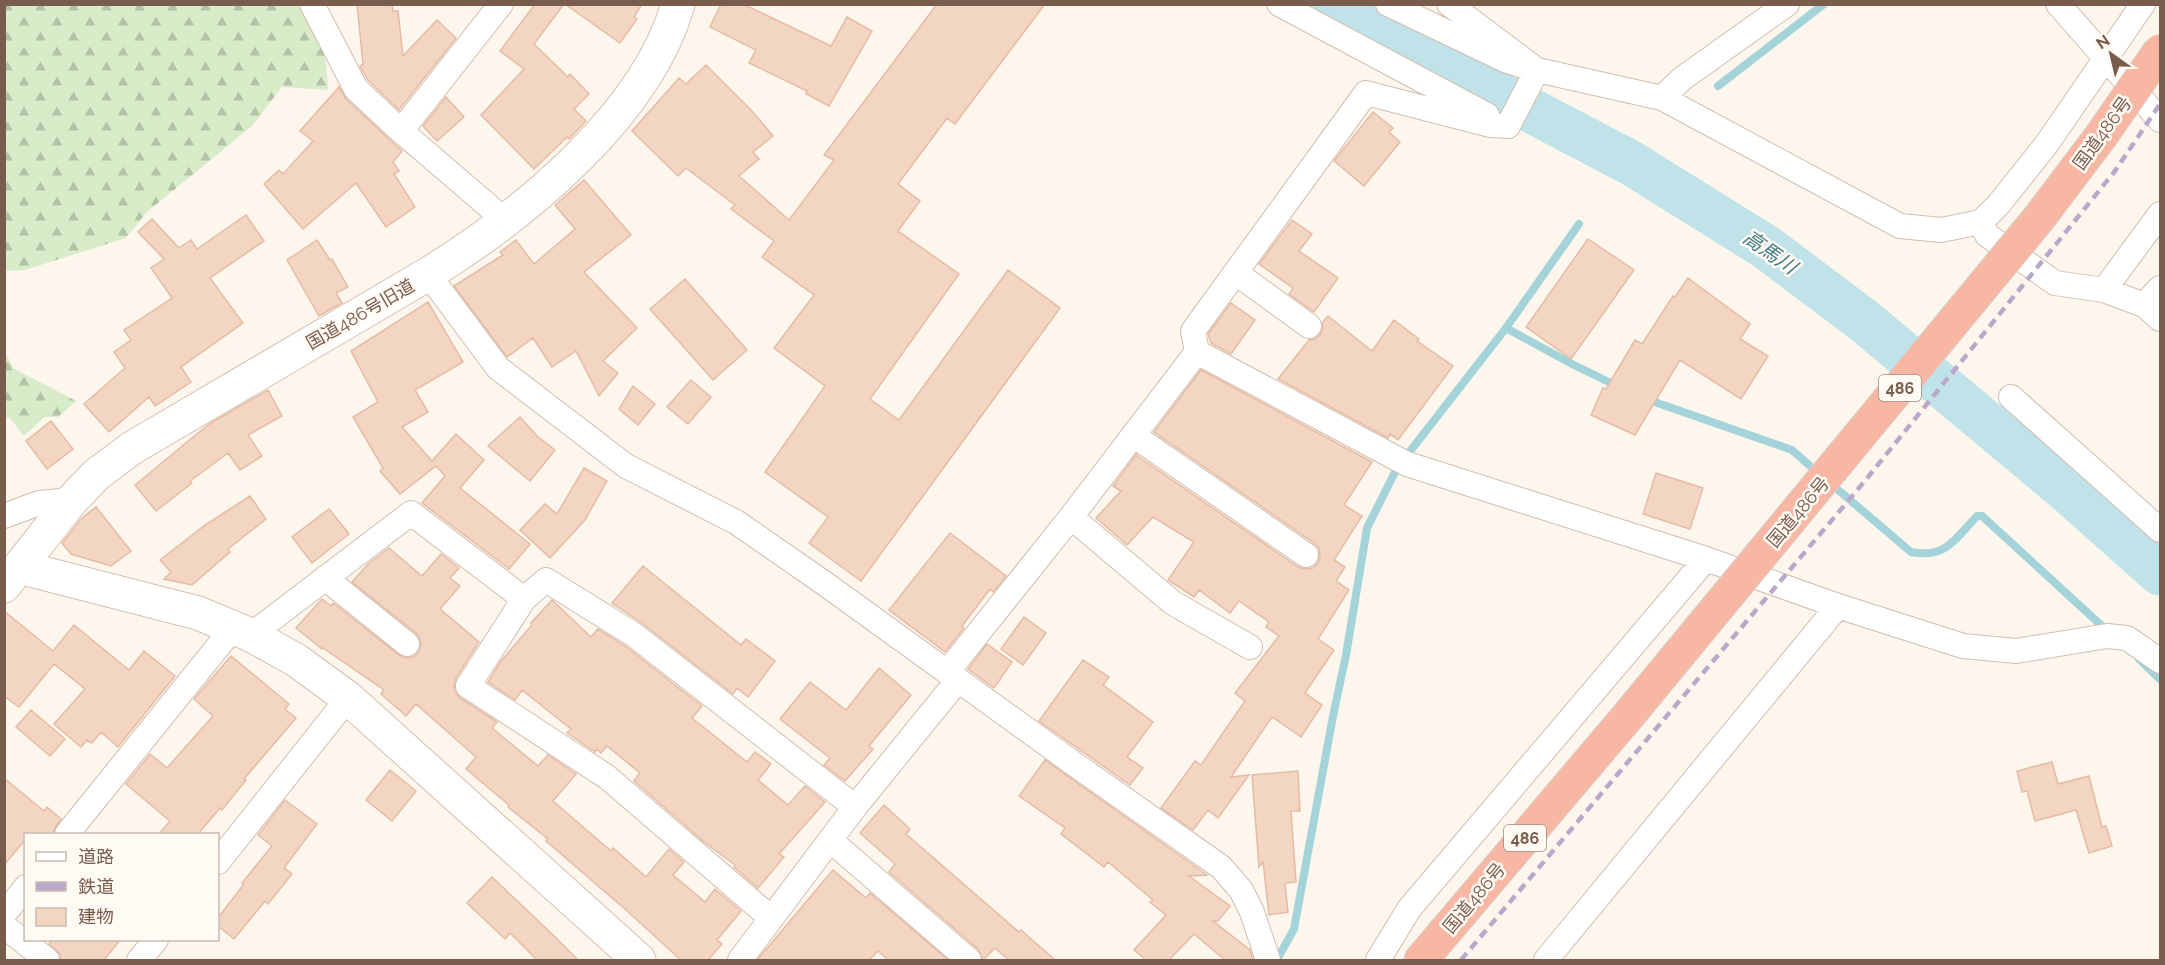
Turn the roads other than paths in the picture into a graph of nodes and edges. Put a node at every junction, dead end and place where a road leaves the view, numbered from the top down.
1 (312, 4) edge
2 (501, 4) edge
3 (678, 4) edge
4 (1279, 4) edge
5 (1388, 4) edge
6 (1449, 4) edge
7 (1787, 4) edge
8 (2058, 4) edge
9 (2143, 4) edge
10 (2160, 51) edge
11 (2106, 59) junction
12 (1535, 76) junction
13 (1662, 98) junction
14 (2160, 120) edge
15 (1511, 121) junction
16 (401, 131) junction
17 (2160, 214) edge
18 (507, 222) junction
19 (1981, 222) junction
20 (1236, 273) junction
21 (429, 274) junction
22 (2104, 290) junction
23 (2155, 304) edge
24 (1310, 326) dead end
25 (1197, 352) junction
26 (2011, 397) dead end
27 (1133, 435) junction
28 (72, 500) junction
29 (4, 516) edge
30 (1071, 517) junction
31 (2160, 530) edge
32 (1306, 555) dead end
33 (1706, 559) junction
34 (12, 577) edge
35 (325, 578) junction
36 (524, 599) junction
37 (1838, 606) junction
38 (242, 631) junction
39 (407, 644) dead end
40 (1250, 647) dead end
41 (2160, 661) edge
42 (953, 676) junction
43 (348, 698) junction
44 (855, 807) junction
45 (68, 833) edge
46 (830, 840) junction
47 (219, 861) edge
48 (24, 889) edge
49 (4, 914) edge
50 (771, 918) junction
51 (4, 926) edge
52 (154, 941) edge
53 (47, 960) edge
54 (139, 960) edge
55 (639, 960) edge
56 (740, 960) edge
57 (969, 960) edge
58 (1268, 960) edge
59 (1378, 960) edge
60 (1421, 960) edge
61 (1546, 960) edge

1 - 16 street
2 - 16 street
3 - 18 street, 国道486号旧道
4 - 15 street
5 - 12 street
6 - 12 street
7 - 13 street
8 - 11 street
9 - 11 street
10 - 60 highway, 国道486号 / 486, bridge
11 - 14 street
11 - 19 street
12 - 13 street
12 - 15 street
13 - 19 street
15 - 20 street
16 - 18 street
17 - 22 street
18 - 21 street, 国道486号旧道
19 - 22 street
20 - 24 street
20 - 25 street
21 - 28 street, 国道486号旧道
21 - 42 street
22 - 23 street
25 - 27 street
25 - 33 street
26 - 31 street
27 - 30 street
27 - 32 street
28 - 29 street
28 - 34 street, 国道486号旧道
30 - 40 street
30 - 42 street
33 - 37 street
33 - 59 street
34 - 38 street
35 - 36 street
35 - 38 street
35 - 39 street
36 - 44 street
36 - 50 street
37 - 41 street
37 - 61 street
38 - 43 street
38 - 45 street
42 - 44 street
42 - 58 street
43 - 47 street
43 - 55 street
44 - 46 street
46 - 50 street
46 - 57 street
48 - 49 street
50 - 56 street
51 - 53 street
52 - 54 street

